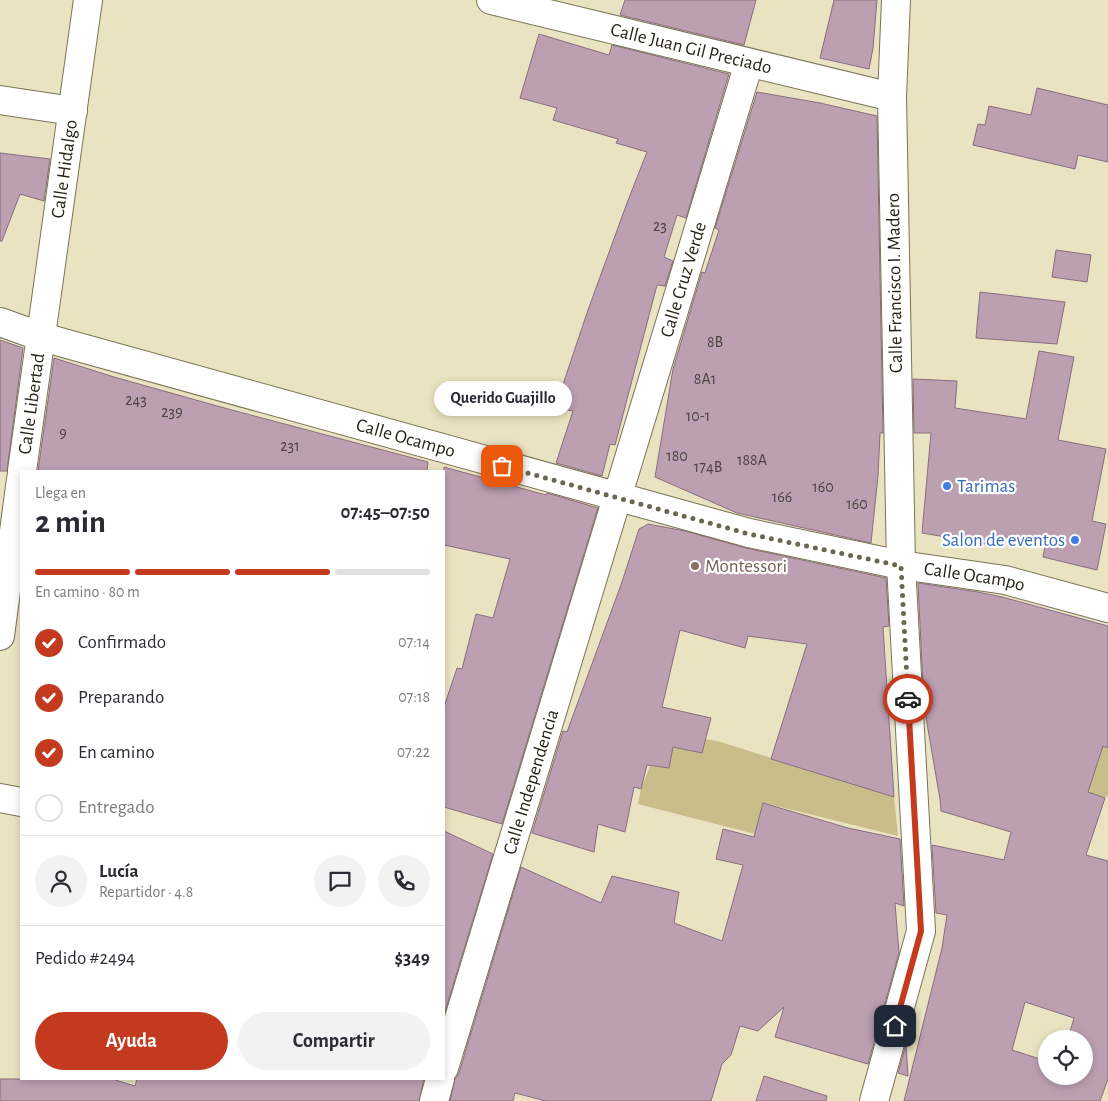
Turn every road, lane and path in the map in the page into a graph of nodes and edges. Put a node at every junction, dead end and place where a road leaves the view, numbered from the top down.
1 (88, 0) edge
2 (491, 0) edge
3 (896, 0) edge
4 (749, 63) junction
5 (892, 97) junction
6 (0, 100) edge
7 (73, 111) junction
8 (0, 322) edge
9 (42, 337) junction
10 (22, 470) edge
11 (20, 486) edge
12 (617, 498) junction
13 (901, 566) junction
14 (1108, 608) edge
15 (0, 636) edge
16 (0, 798) edge
17 (20, 802) edge
18 (445, 1065) edge
19 (440, 1080) edge
20 (434, 1101) edge
21 (874, 1101) edge

1 - 7 street, Calle Hidalgo
2 - 4 street, Calle Juan Gil Preciado
3 - 5 street, Calle Francisco I. Madero
4 - 5 street, Calle Juan Gil Preciado
4 - 12 street, Calle Cruz Verde
5 - 13 street, Calle Francisco I. Madero
6 - 7 street
7 - 9 street, Calle Hidalgo
8 - 9 street, Calle Ocampo
9 - 10 street, Calle Libertad
9 - 12 street, Calle Ocampo
11 - 15 street, Calle Libertad
12 - 13 street, Calle Ocampo
12 - 18 street, Calle Independencia
13 - 14 street, Calle Ocampo
13 - 21 street, Calle Francisco I. Madero
16 - 17 street
19 - 20 street

